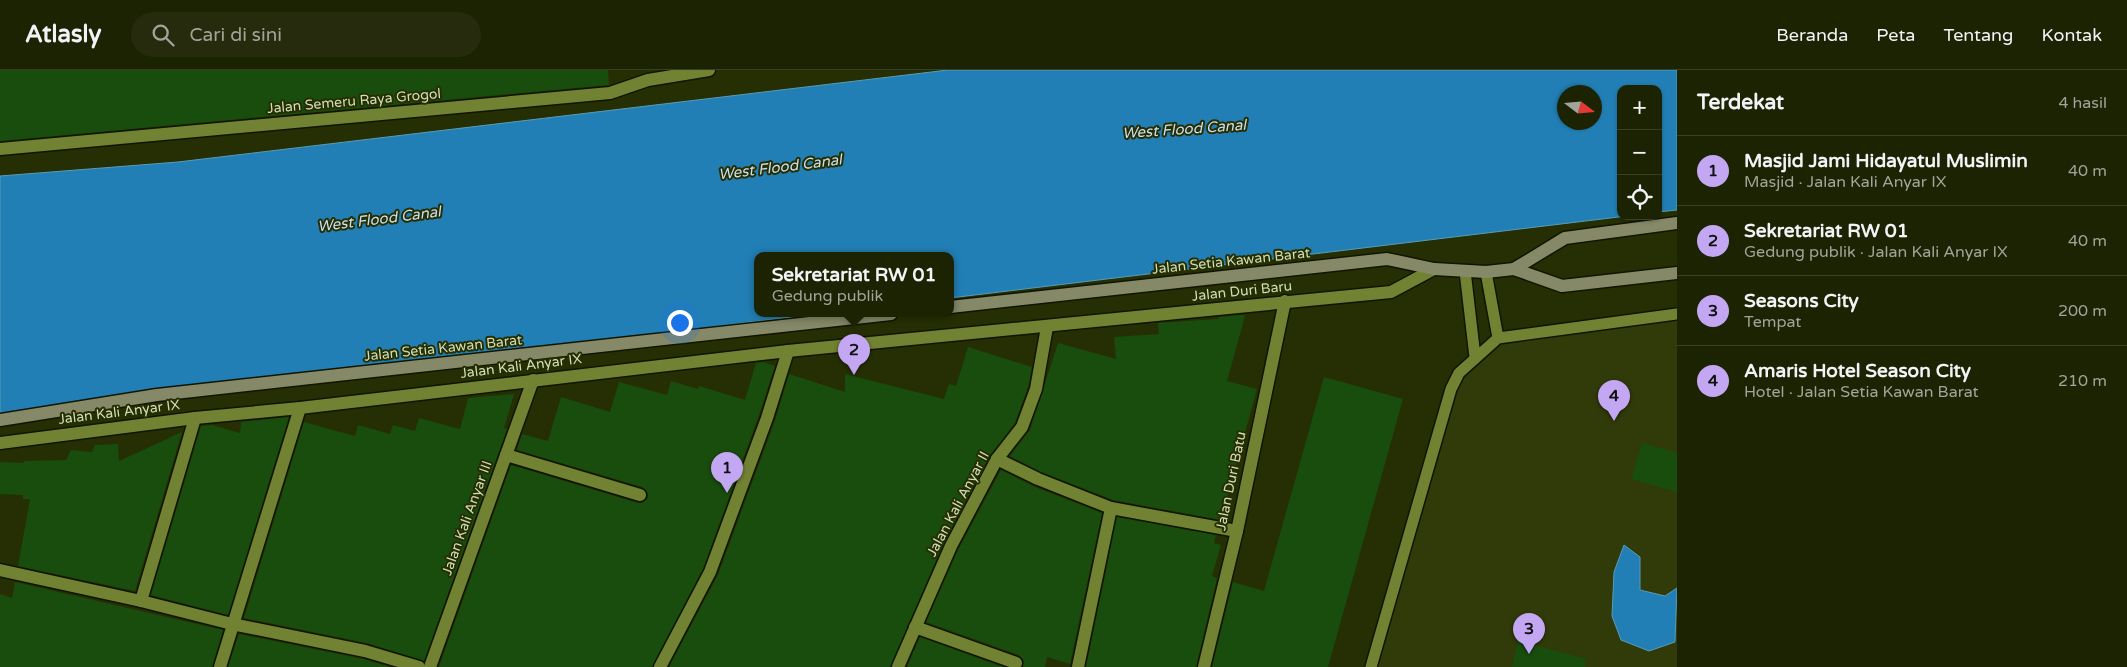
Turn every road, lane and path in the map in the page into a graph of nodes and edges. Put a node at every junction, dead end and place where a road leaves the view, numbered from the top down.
1 (709, 70) edge
2 (0, 149) edge
3 (1677, 224) edge
4 (1434, 269) junction
5 (1514, 269) junction
6 (1465, 271) junction
7 (1486, 272) junction
8 (1677, 273) edge
9 (1286, 301) junction
10 (954, 307) edge
11 (1677, 314) edge
12 (864, 317) edge
13 (1047, 327) junction
14 (1498, 338) junction
15 (788, 351) junction
16 (1475, 357) junction
17 (533, 380) junction
18 (300, 408) junction
19 (195, 418) junction
20 (0, 420) edge
21 (0, 443) edge
22 (506, 455) junction
23 (998, 459) junction
24 (640, 495) dead end
25 (1111, 508) junction
26 (1237, 531) junction
27 (0, 570) edge
28 (140, 601) junction
29 (232, 624) junction
30 (915, 627) junction
31 (1016, 662) dead end
32 (220, 667) edge
33 (419, 667) edge
34 (430, 667) edge
35 (660, 667) edge
36 (898, 667) edge
37 (1078, 667) edge
38 (1204, 667) edge
39 (1371, 667) edge

1 - 2 street, Jalan Semeru Raya Grogol
3 - 5 main road, Jalan Setia Kawan Barat
4 - 6 main road, Jalan Setia Kawan Barat
4 - 9 street, Jalan Duri Baru
4 - 10 main road, Jalan Setia Kawan Barat
5 - 7 main road, Jalan Setia Kawan Barat
5 - 8 main road, Jalan Setia Kawan Barat
6 - 7 main road, Jalan Setia Kawan Barat
6 - 16 lane
7 - 14 lane
9 - 13 street, Jalan Duri Baru
9 - 26 street, Jalan Duri Batu
11 - 14 lane
12 - 20 main road, Jalan Setia Kawan Barat
13 - 15 street, Jalan Kali Anyar IX
13 - 23 street, Jalan Kali Anyar II
14 - 16 lane
15 - 17 street, Jalan Kali Anyar IX
15 - 35 street
16 - 39 lane
17 - 18 street, Jalan Kali Anyar IX
17 - 22 street, Jalan Kali Anyar III
18 - 19 street, Jalan Kali Anyar IX
18 - 29 street
19 - 21 street, Jalan Kali Anyar IX
19 - 28 street
22 - 24 street
22 - 34 street, Jalan Kali Anyar III
23 - 25 street
23 - 30 street, Jalan Kali Anyar II
25 - 26 street
25 - 37 street
26 - 38 street, Jalan Duri Batu
27 - 28 street
28 - 29 street
29 - 32 street
29 - 33 street
30 - 31 street
30 - 36 street, Jalan Kali Anyar II

